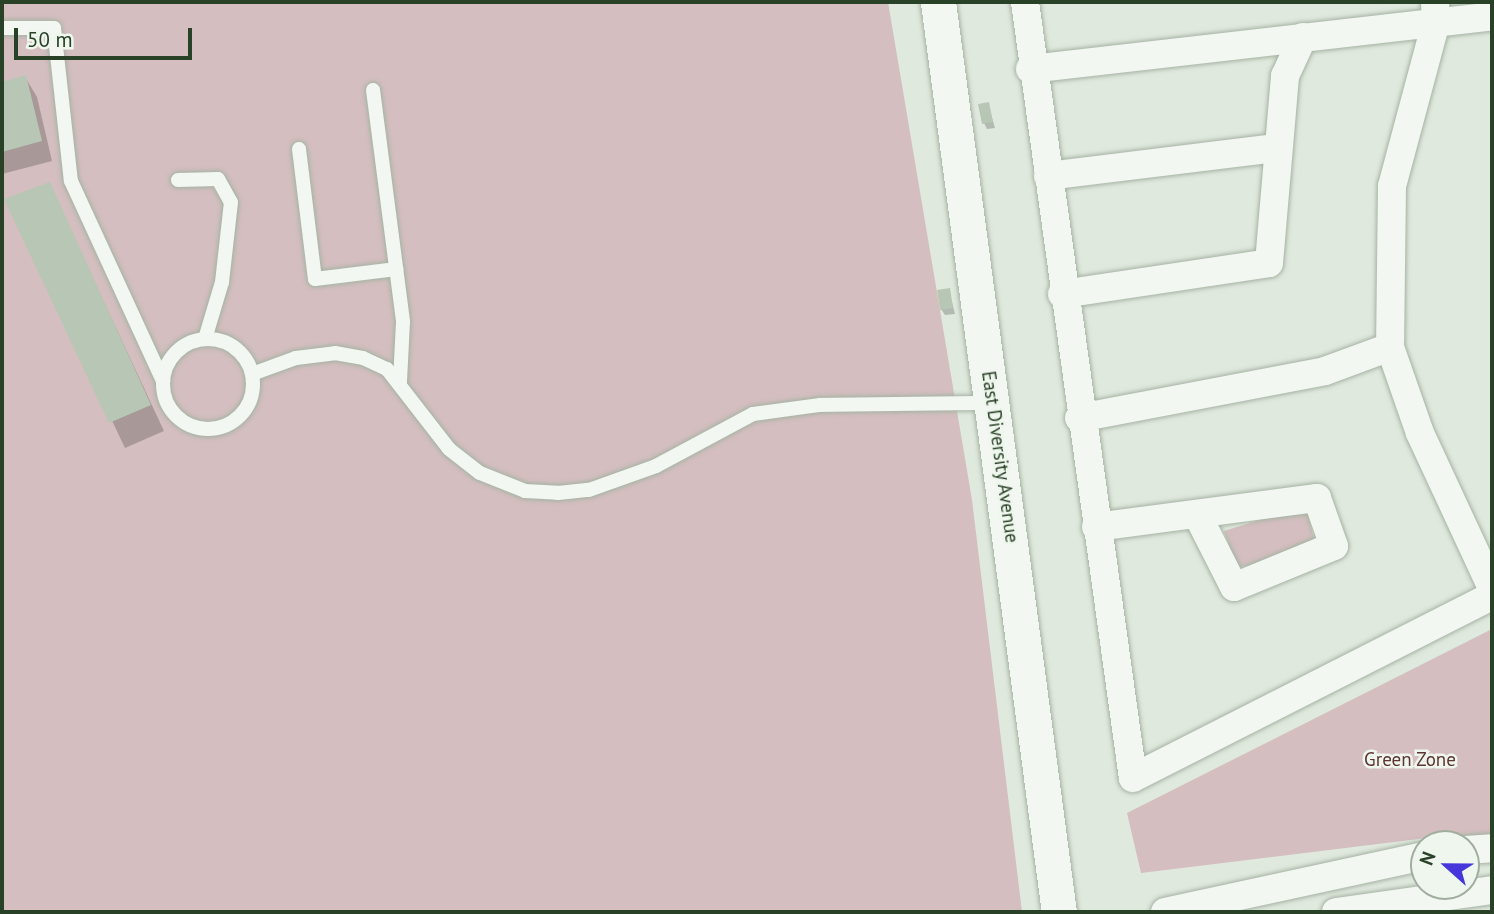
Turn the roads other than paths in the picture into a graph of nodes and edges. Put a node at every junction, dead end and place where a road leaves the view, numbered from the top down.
1 (938, 2) edge
2 (1025, 2) edge
3 (1435, 12) edge
4 (1492, 16) edge
5 (2, 28) edge
6 (1303, 37) junction
7 (1030, 69) junction
8 (373, 90) dead end
9 (1276, 148) junction
10 (299, 149) dead end
11 (1048, 176) junction
12 (178, 180) dead end
13 (396, 269) junction
14 (1062, 294) junction
15 (205, 339) junction
16 (1390, 347) junction
17 (252, 373) junction
18 (163, 381) junction
19 (400, 382) junction
20 (993, 402) junction
21 (1079, 418) junction
22 (1199, 518) junction
23 (1096, 527) junction
24 (1492, 588) edge
25 (1492, 596) edge
26 (1410, 859) edge
27 (1492, 890) edge
28 (1059, 912) edge
29 (1165, 912) edge
30 (1336, 912) edge

1 - 20 street, East Diversity Avenue
2 - 7 street
3 - 4 street
3 - 6 street
3 - 16 street
5 - 18 lane
6 - 7 street
6 - 9 street
7 - 11 street
8 - 13 lane
9 - 11 street
9 - 14 street
10 - 13 lane
11 - 14 street
12 - 15 lane
13 - 19 lane
14 - 21 street
15 - 17 lane
15 - 18 lane
16 - 21 street
16 - 24 street
17 - 18 lane
17 - 19 lane
19 - 20 lane
20 - 28 street, East Diversity Avenue
21 - 23 street
22 - 22 street
22 - 23 street
23 - 25 street
26 - 29 street
27 - 30 street

